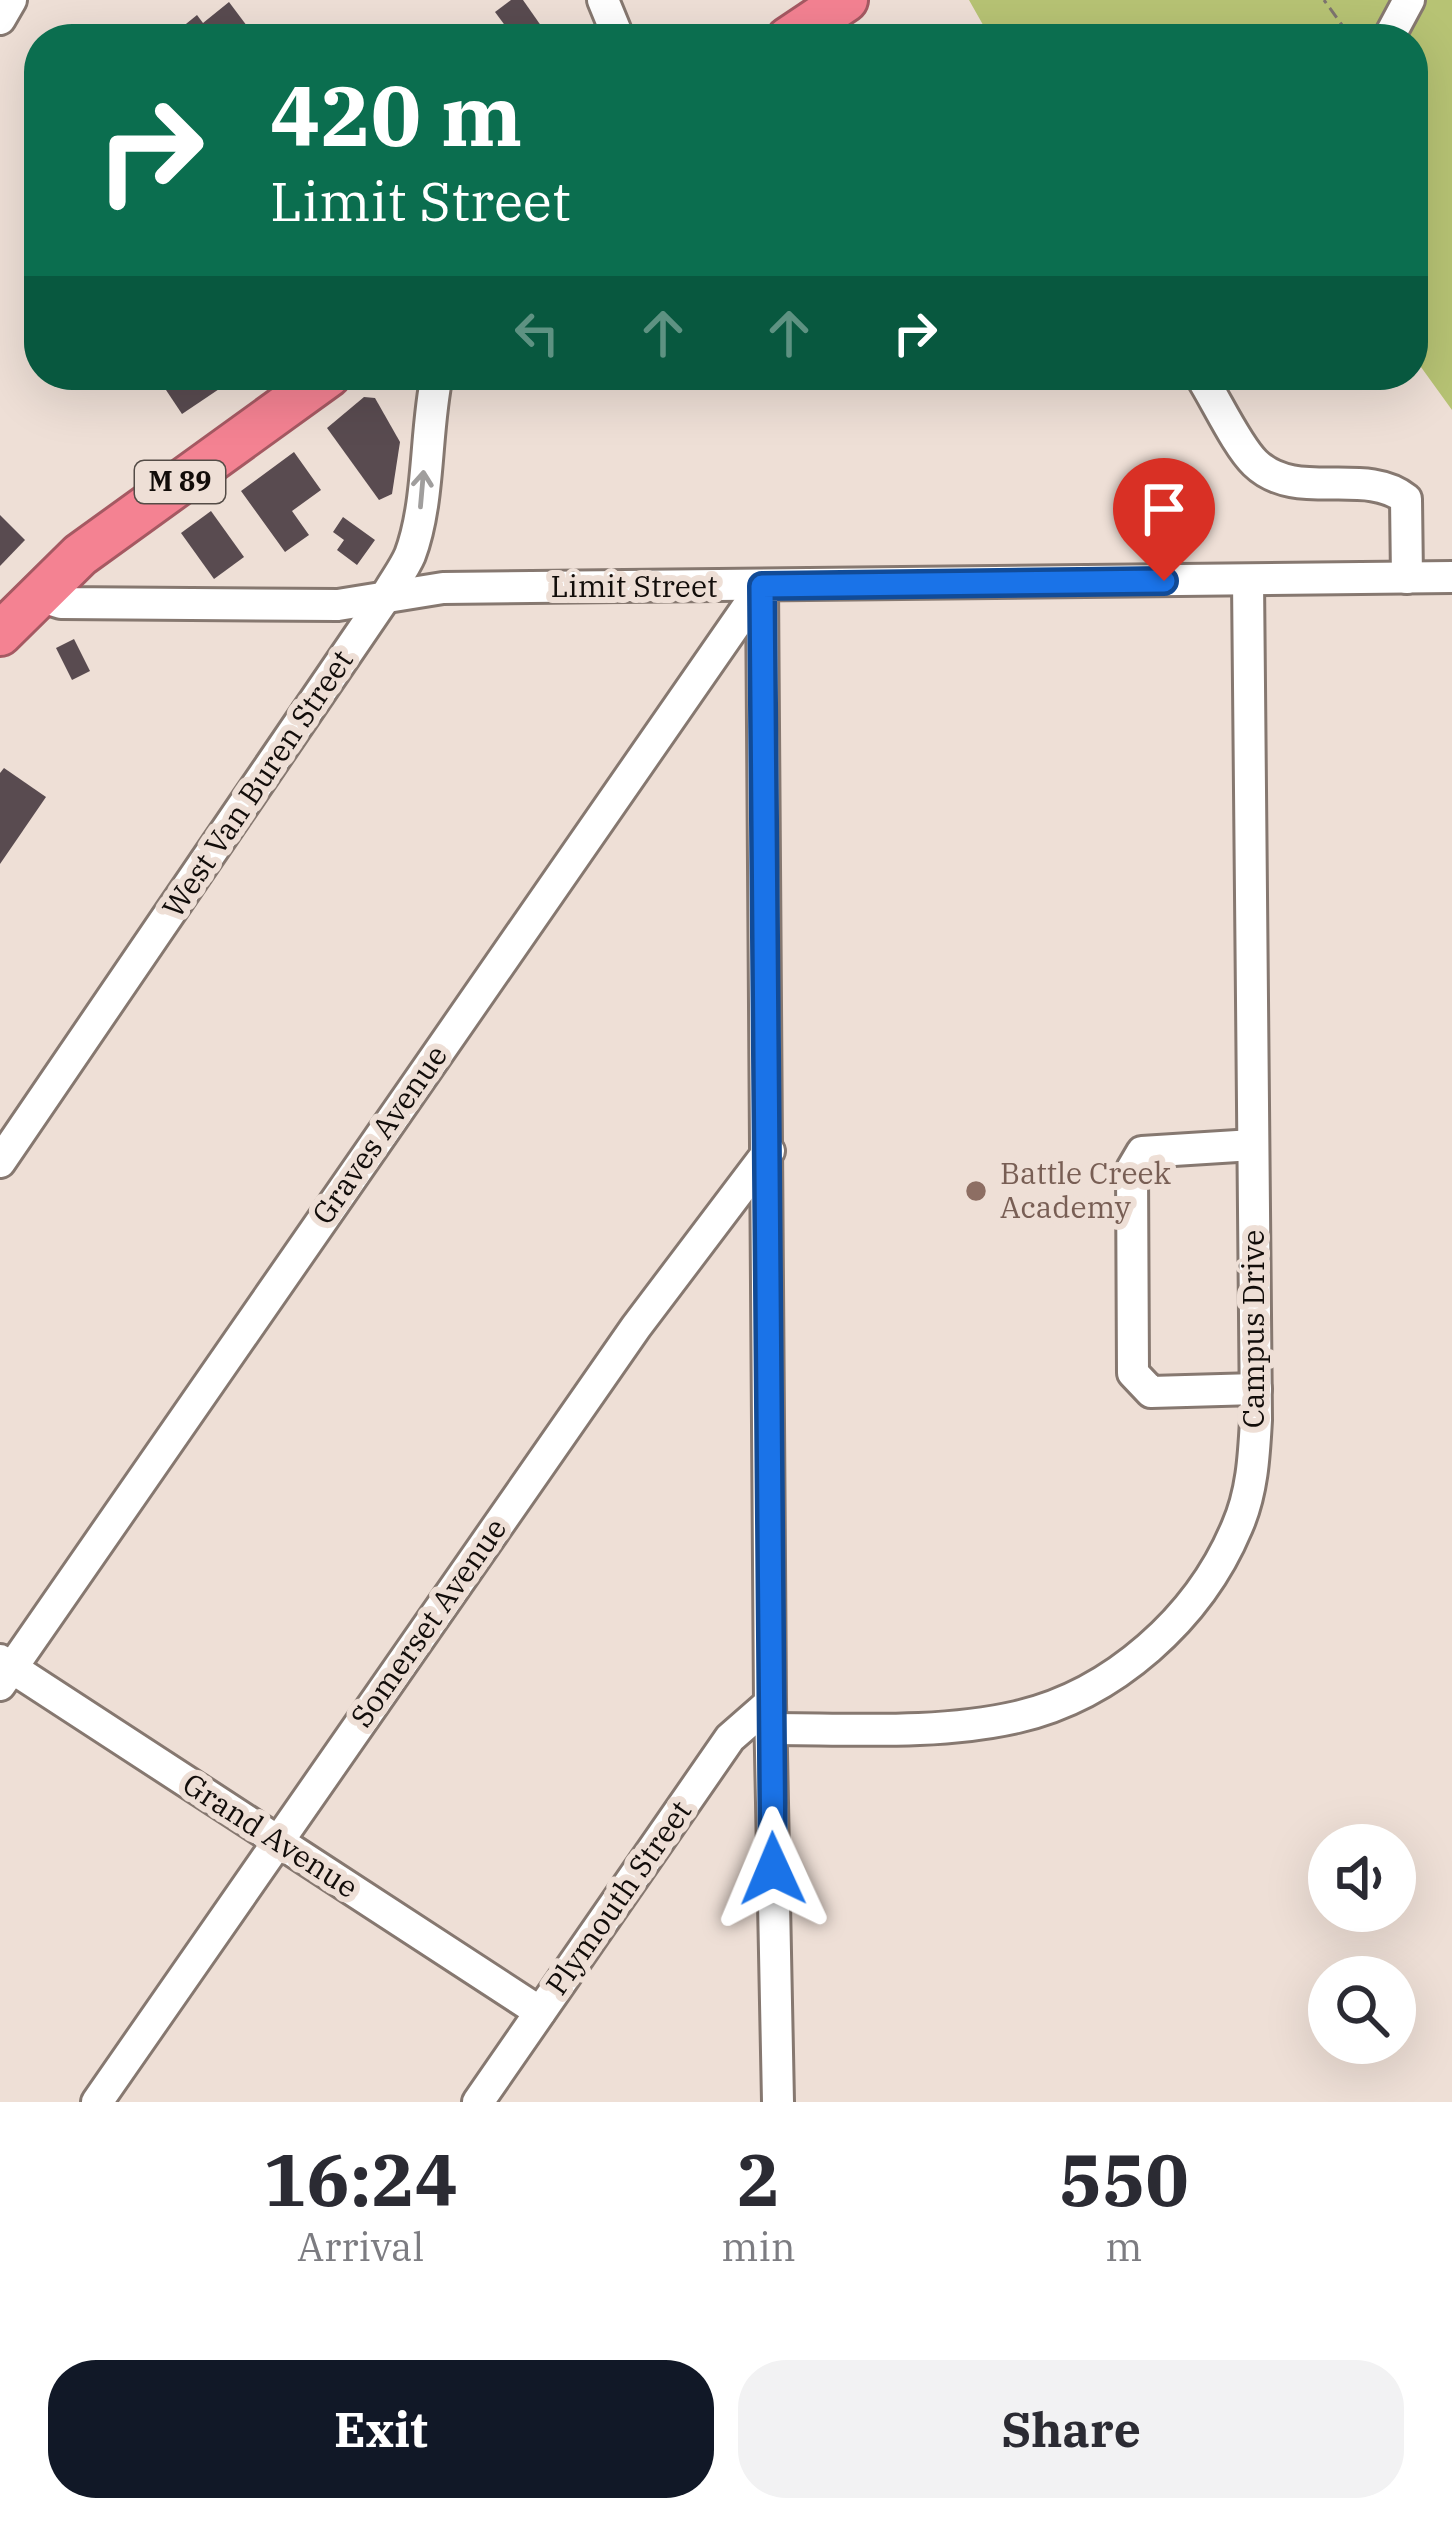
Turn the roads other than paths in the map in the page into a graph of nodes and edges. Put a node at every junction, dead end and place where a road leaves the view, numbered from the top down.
1 (11, 0) edge
2 (846, 0) edge
3 (0, 19) edge
4 (810, 24) edge
5 (308, 390) edge
6 (434, 390) edge
7 (1209, 390) edge
8 (1452, 577) edge
9 (1407, 578) junction
10 (1248, 580) junction
11 (762, 586) junction
12 (35, 595) junction
13 (386, 596) junction
14 (0, 634) edge
15 (1253, 1145) junction
16 (769, 1151) junction
17 (0, 1162) edge
18 (1256, 1390) junction
19 (4, 1671) edge
20 (771, 1716) junction
21 (277, 1842) junction
22 (540, 2012) junction
23 (97, 2102) edge
24 (478, 2102) edge
25 (778, 2102) edge

1 - 3 street
2 - 4 highway
5 - 12 highway, M 89
13 -> 6 street, West Van Buren Street
7 - 9 street
8 - 9 street, Limit Street
9 - 10 street, Limit Street
10 - 11 street, Limit Street
10 - 15 street, Campus Drive
11 - 13 street, Limit Street
11 - 16 street
11 - 19 street, Graves Avenue
12 - 13 street, Limit Street
12 - 14 highway, M 89
13 - 17 street, West Van Buren Street
15 - 18 street, Campus Drive
15 - 18 street
16 - 20 street
16 - 21 street, Somerset Avenue
18 - 20 street, Campus Drive
19 - 21 street, Grand Avenue
20 - 22 street, Plymouth Street
20 - 25 street
21 - 22 street, Grand Avenue
21 - 23 street, Somerset Avenue
22 - 24 street, Plymouth Street

